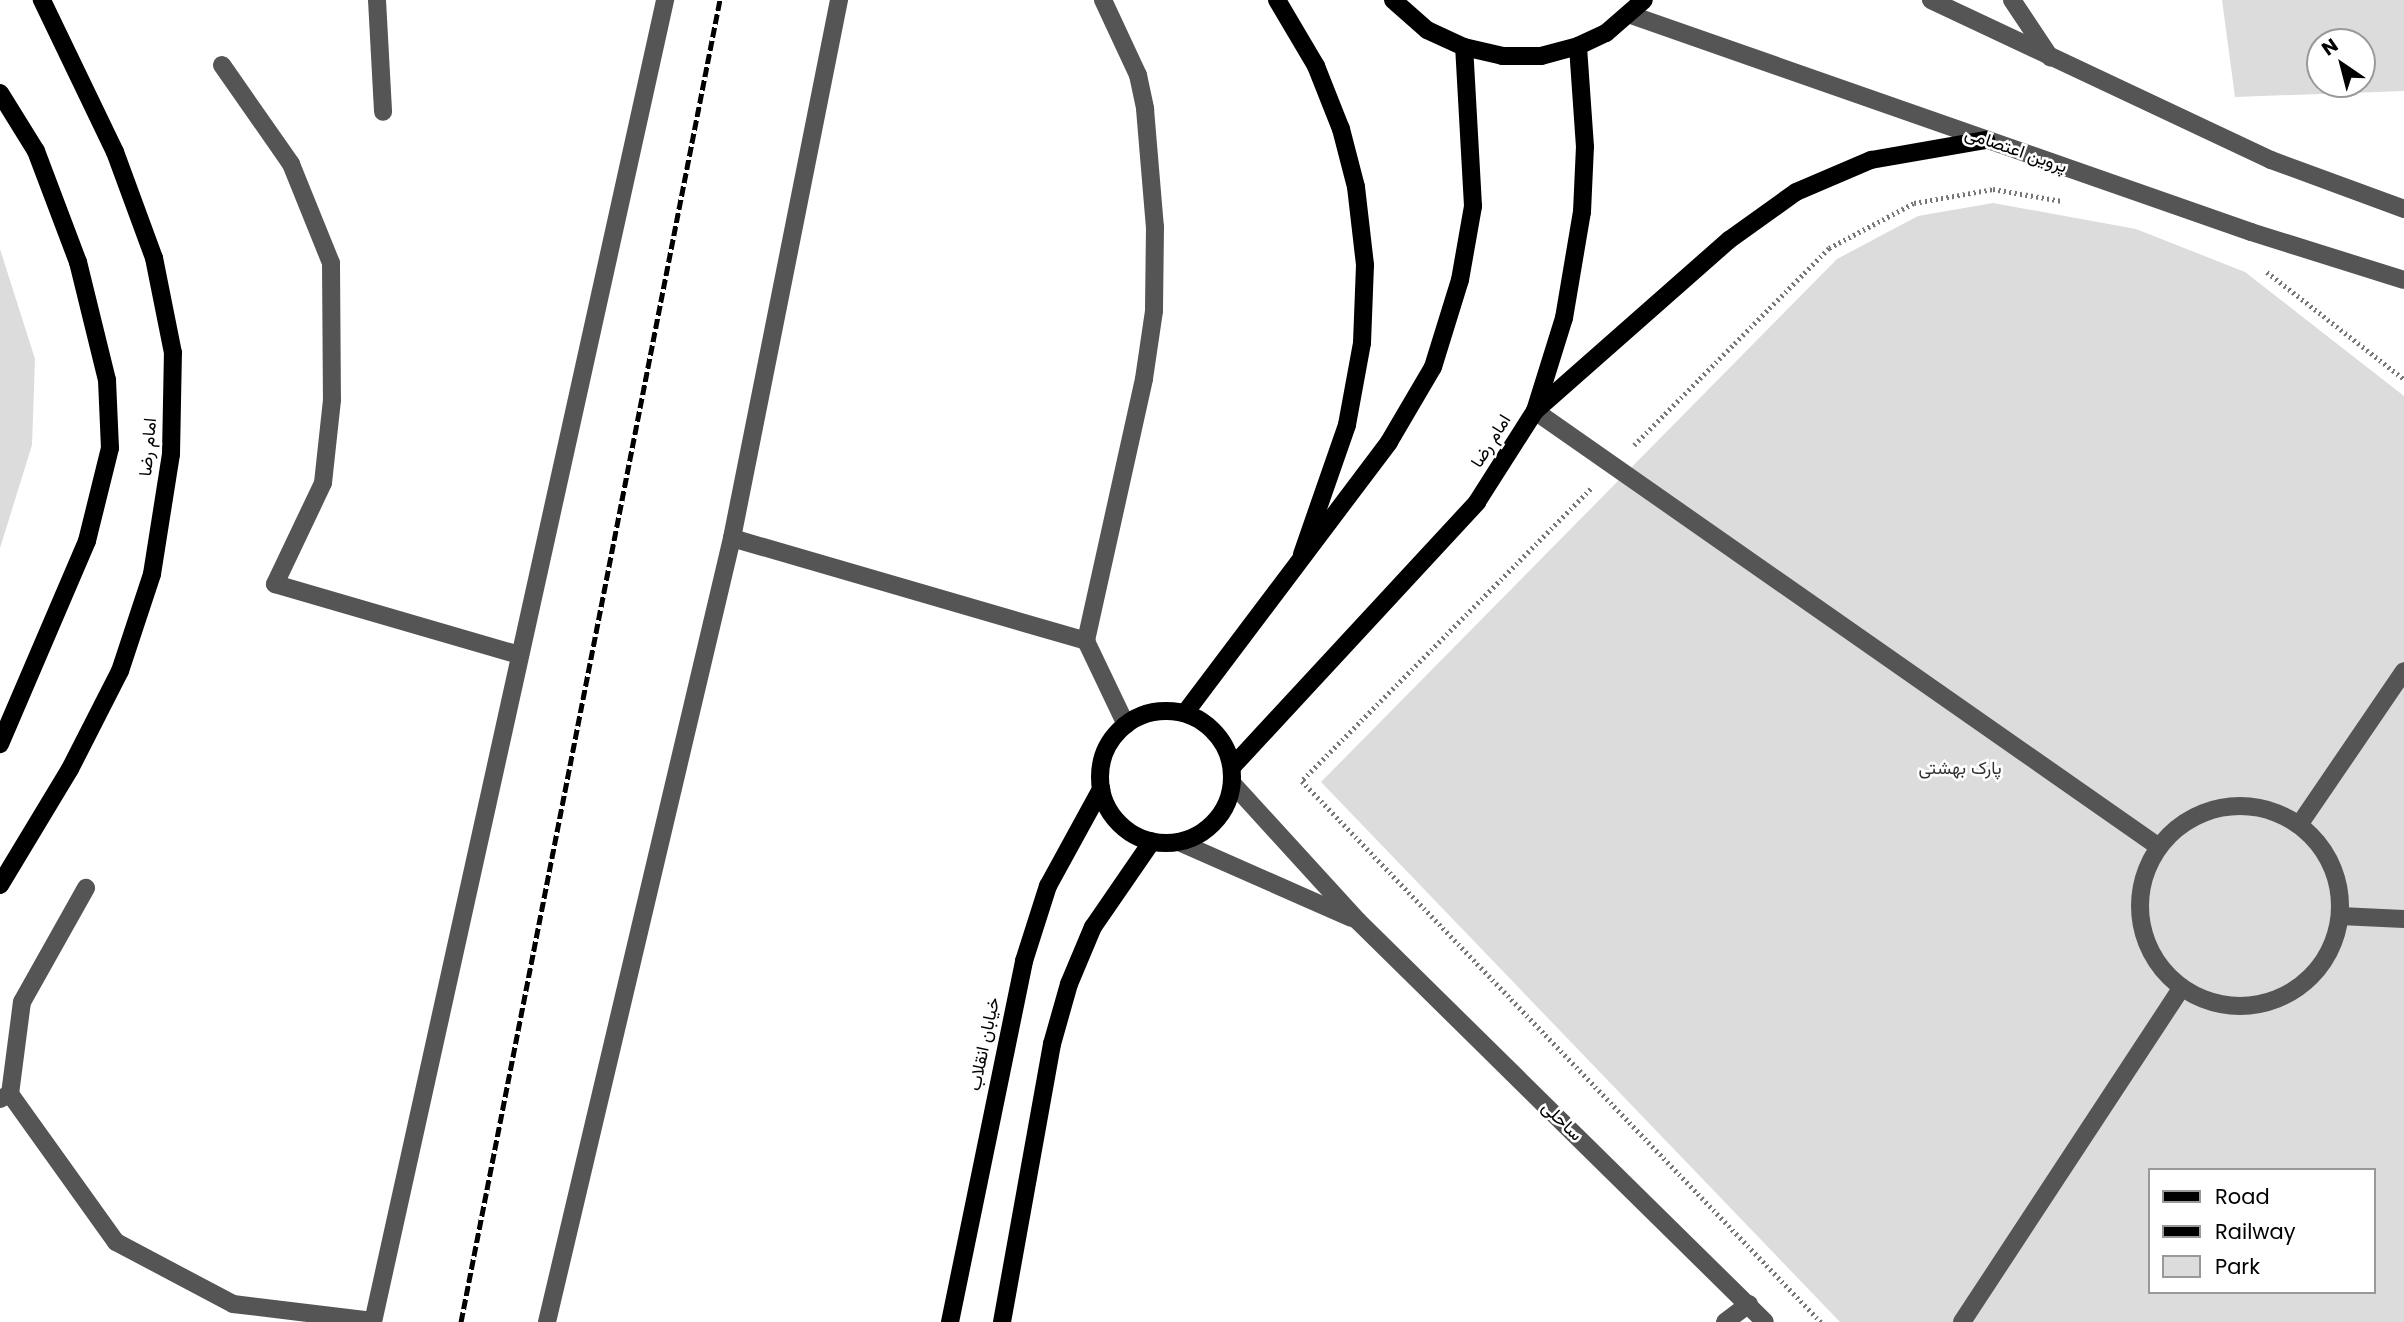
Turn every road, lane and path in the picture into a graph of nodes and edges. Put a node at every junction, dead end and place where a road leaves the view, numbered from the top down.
1 (42, 0) edge
2 (377, 0) edge
3 (665, 0) edge
4 (839, 0) edge
5 (1103, 0) edge
6 (1277, 0) edge
7 (1393, 0) edge
8 (1644, 0) edge
9 (1931, 0) edge
10 (2012, 0) edge
11 (1631, 15) junction
12 (1578, 46) junction
13 (1464, 47) junction
14 (2052, 60) junction
15 (222, 65) dead end
16 (0, 93) edge
17 (383, 112) dead end
18 (0, 113) edge
19 (21, 126) junction
20 (1986, 140) junction
21 (2073, 203) dead end
22 (2404, 209) edge
23 (2262, 268) dead end
24 (2400, 282) edge
25 (2404, 379) edge
26 (1535, 411) junction
27 (1614, 466) junction
28 (732, 538) junction
29 (1296, 571) junction
30 (1086, 640) junction
31 (520, 655) junction
32 (2404, 671) edge
33 (1185, 713) junction
34 (1126, 725) junction
35 (0, 744) edge
36 (1232, 775) junction
37 (1101, 789) junction
38 (2299, 825) junction
39 (1152, 841) junction
40 (1178, 842) junction
41 (2159, 847) junction
42 (0, 885) edge
43 (86, 888) dead end
44 (2340, 916) junction
45 (2404, 919) edge
46 (1358, 921) junction
47 (2181, 988) junction
48 (5, 1097) edge
49 (1749, 1304) junction
50 (373, 1321) edge
51 (547, 1322) edge
52 (950, 1322) edge
53 (1002, 1322) edge
54 (1725, 1322) edge
55 (1765, 1322) edge
56 (1821, 1322) edge
57 (1962, 1322) edge

1 - 42 main road, امام رضا
2 - 17 street
3 - 31 street
4 - 28 street
5 - 30 street
6 - 29 main road
7 - 13 main road
8 - 11 main road
9 - 14 street
10 - 14 street
11 - 12 main road
11 - 20 street, پروین اعتصامی
12 - 13 main road
12 - 26 main road, امام رضا
13 - 29 main road
14 - 22 street
15 - 31 street
16 - 19 main road
18 - 19 main road
19 - 35 main road
20 - 24 street, پروین اعتصامی
20 - 26 main road
21 - 27 path
23 - 25 path
26 - 27 street
26 - 36 main road, امام رضا
27 - 41 street
27 - 56 path
28 - 30 street
28 - 51 street
29 - 33 main road
30 - 34 street
31 - 50 street
32 - 38 street
33 - 34 main road
33 - 36 main road
34 - 37 main road
36 - 40 main road
36 - 46 street, ساحلی
37 - 39 main road
37 - 52 main road, خیابان انقلاب
38 - 41 street
38 - 44 street
39 - 40 main road
39 - 53 main road
40 - 46 street
41 - 47 street
43 - 48 street
44 - 45 street
44 - 47 street
46 - 49 street, ساحلی
47 - 57 street
48 - 50 street
49 - 54 street
49 - 55 street, ساحلی

